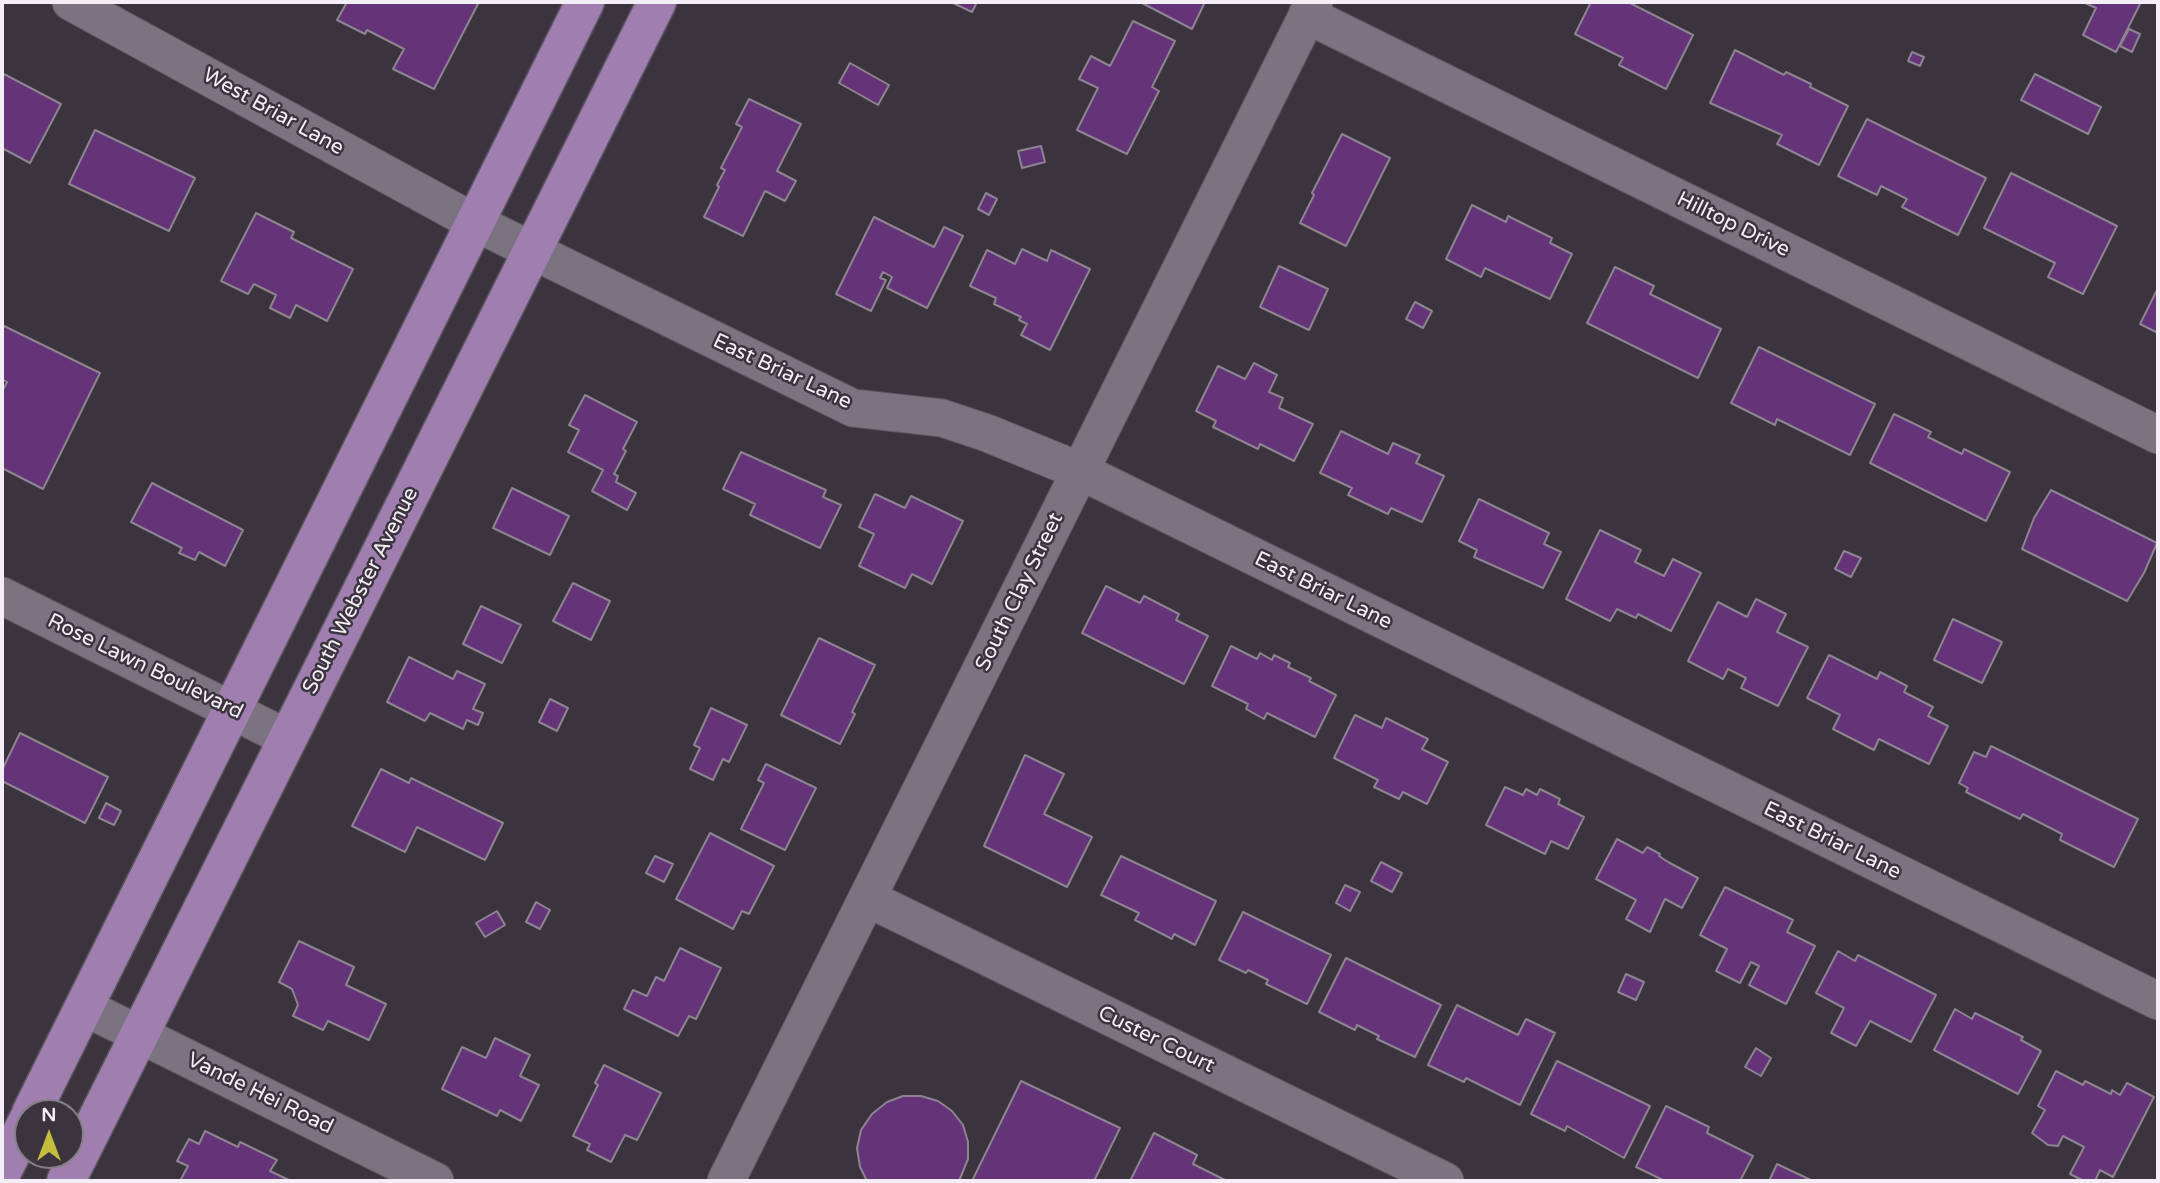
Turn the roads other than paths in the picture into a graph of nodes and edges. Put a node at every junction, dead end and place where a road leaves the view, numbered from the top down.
1 (71, 2) edge
2 (585, 2) edge
3 (657, 2) edge
4 (1310, 9) edge
5 (474, 222) junction
6 (533, 250) junction
7 (2158, 435) edge
8 (1080, 471) junction
9 (2, 596) edge
10 (233, 711) junction
11 (287, 738) junction
12 (867, 898) junction
13 (2158, 1001) edge
14 (84, 1007) junction
15 (139, 1034) junction
16 (39, 1099) edge
17 (14, 1148) edge
18 (2, 1172) edge
19 (66, 1181) edge
20 (435, 1181) edge
21 (726, 1181) edge
22 (1445, 1181) edge

1 - 5 street, West Briar Lane
2 - 5 main road
3 - 6 main road, South Webster Avenue
4 - 7 street, Hilltop Drive
4 - 8 street, South Clay Street
5 - 6 street, East Briar Lane
5 - 10 main road
6 - 8 street, East Briar Lane
6 - 11 main road, South Webster Avenue
8 - 12 street, South Clay Street
8 - 13 street, East Briar Lane
9 - 10 street, Rose Lawn Boulevard
10 - 11 street, Rose Lawn Boulevard
10 - 14 main road
11 - 15 main road, South Webster Avenue
12 - 21 street, South Clay Street
12 - 22 street, Custer Court
14 - 15 street, Vande Hei Road
14 - 16 main road
15 - 19 main road, South Webster Avenue
15 - 20 street, Vande Hei Road
17 - 18 main road

